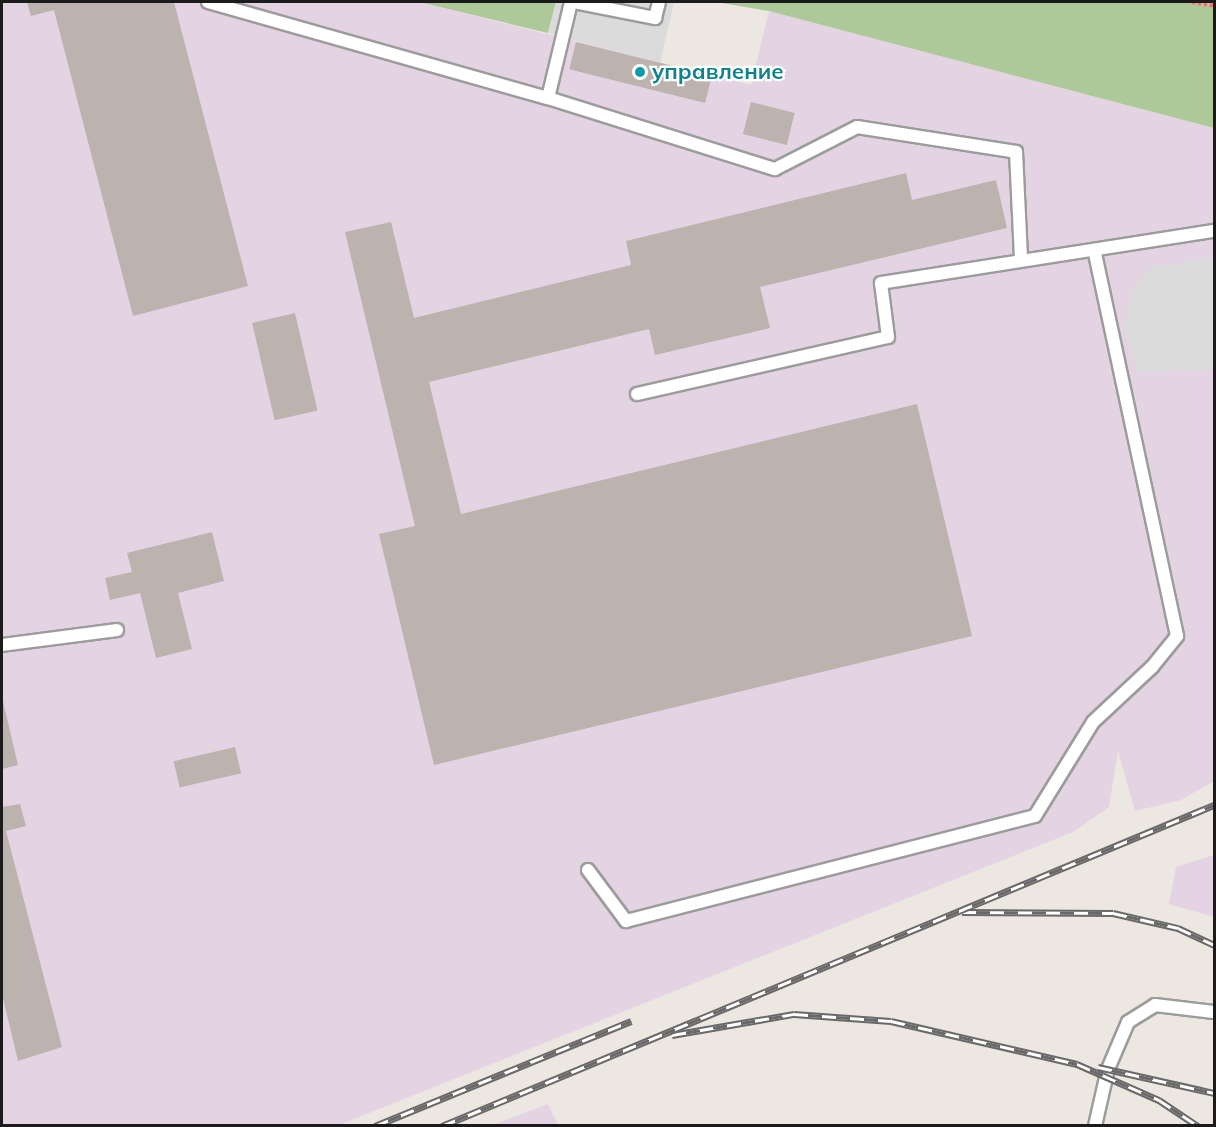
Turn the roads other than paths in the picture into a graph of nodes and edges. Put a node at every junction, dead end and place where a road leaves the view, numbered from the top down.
1 (208, 2) edge
2 (572, 2) edge
3 (659, 2) edge
4 (548, 98) junction
5 (1215, 231) edge
6 (1095, 250) junction
7 (1021, 258) junction
8 (637, 394) dead end
9 (117, 630) dead end
10 (2, 645) edge
11 (588, 870) dead end
12 (1215, 1012) edge
13 (1095, 1125) edge

1 - 4 lane
2 - 3 lane
2 - 4 lane
4 - 7 lane
5 - 6 lane
6 - 7 lane
6 - 11 lane
7 - 8 lane
9 - 10 lane
12 - 13 lane

